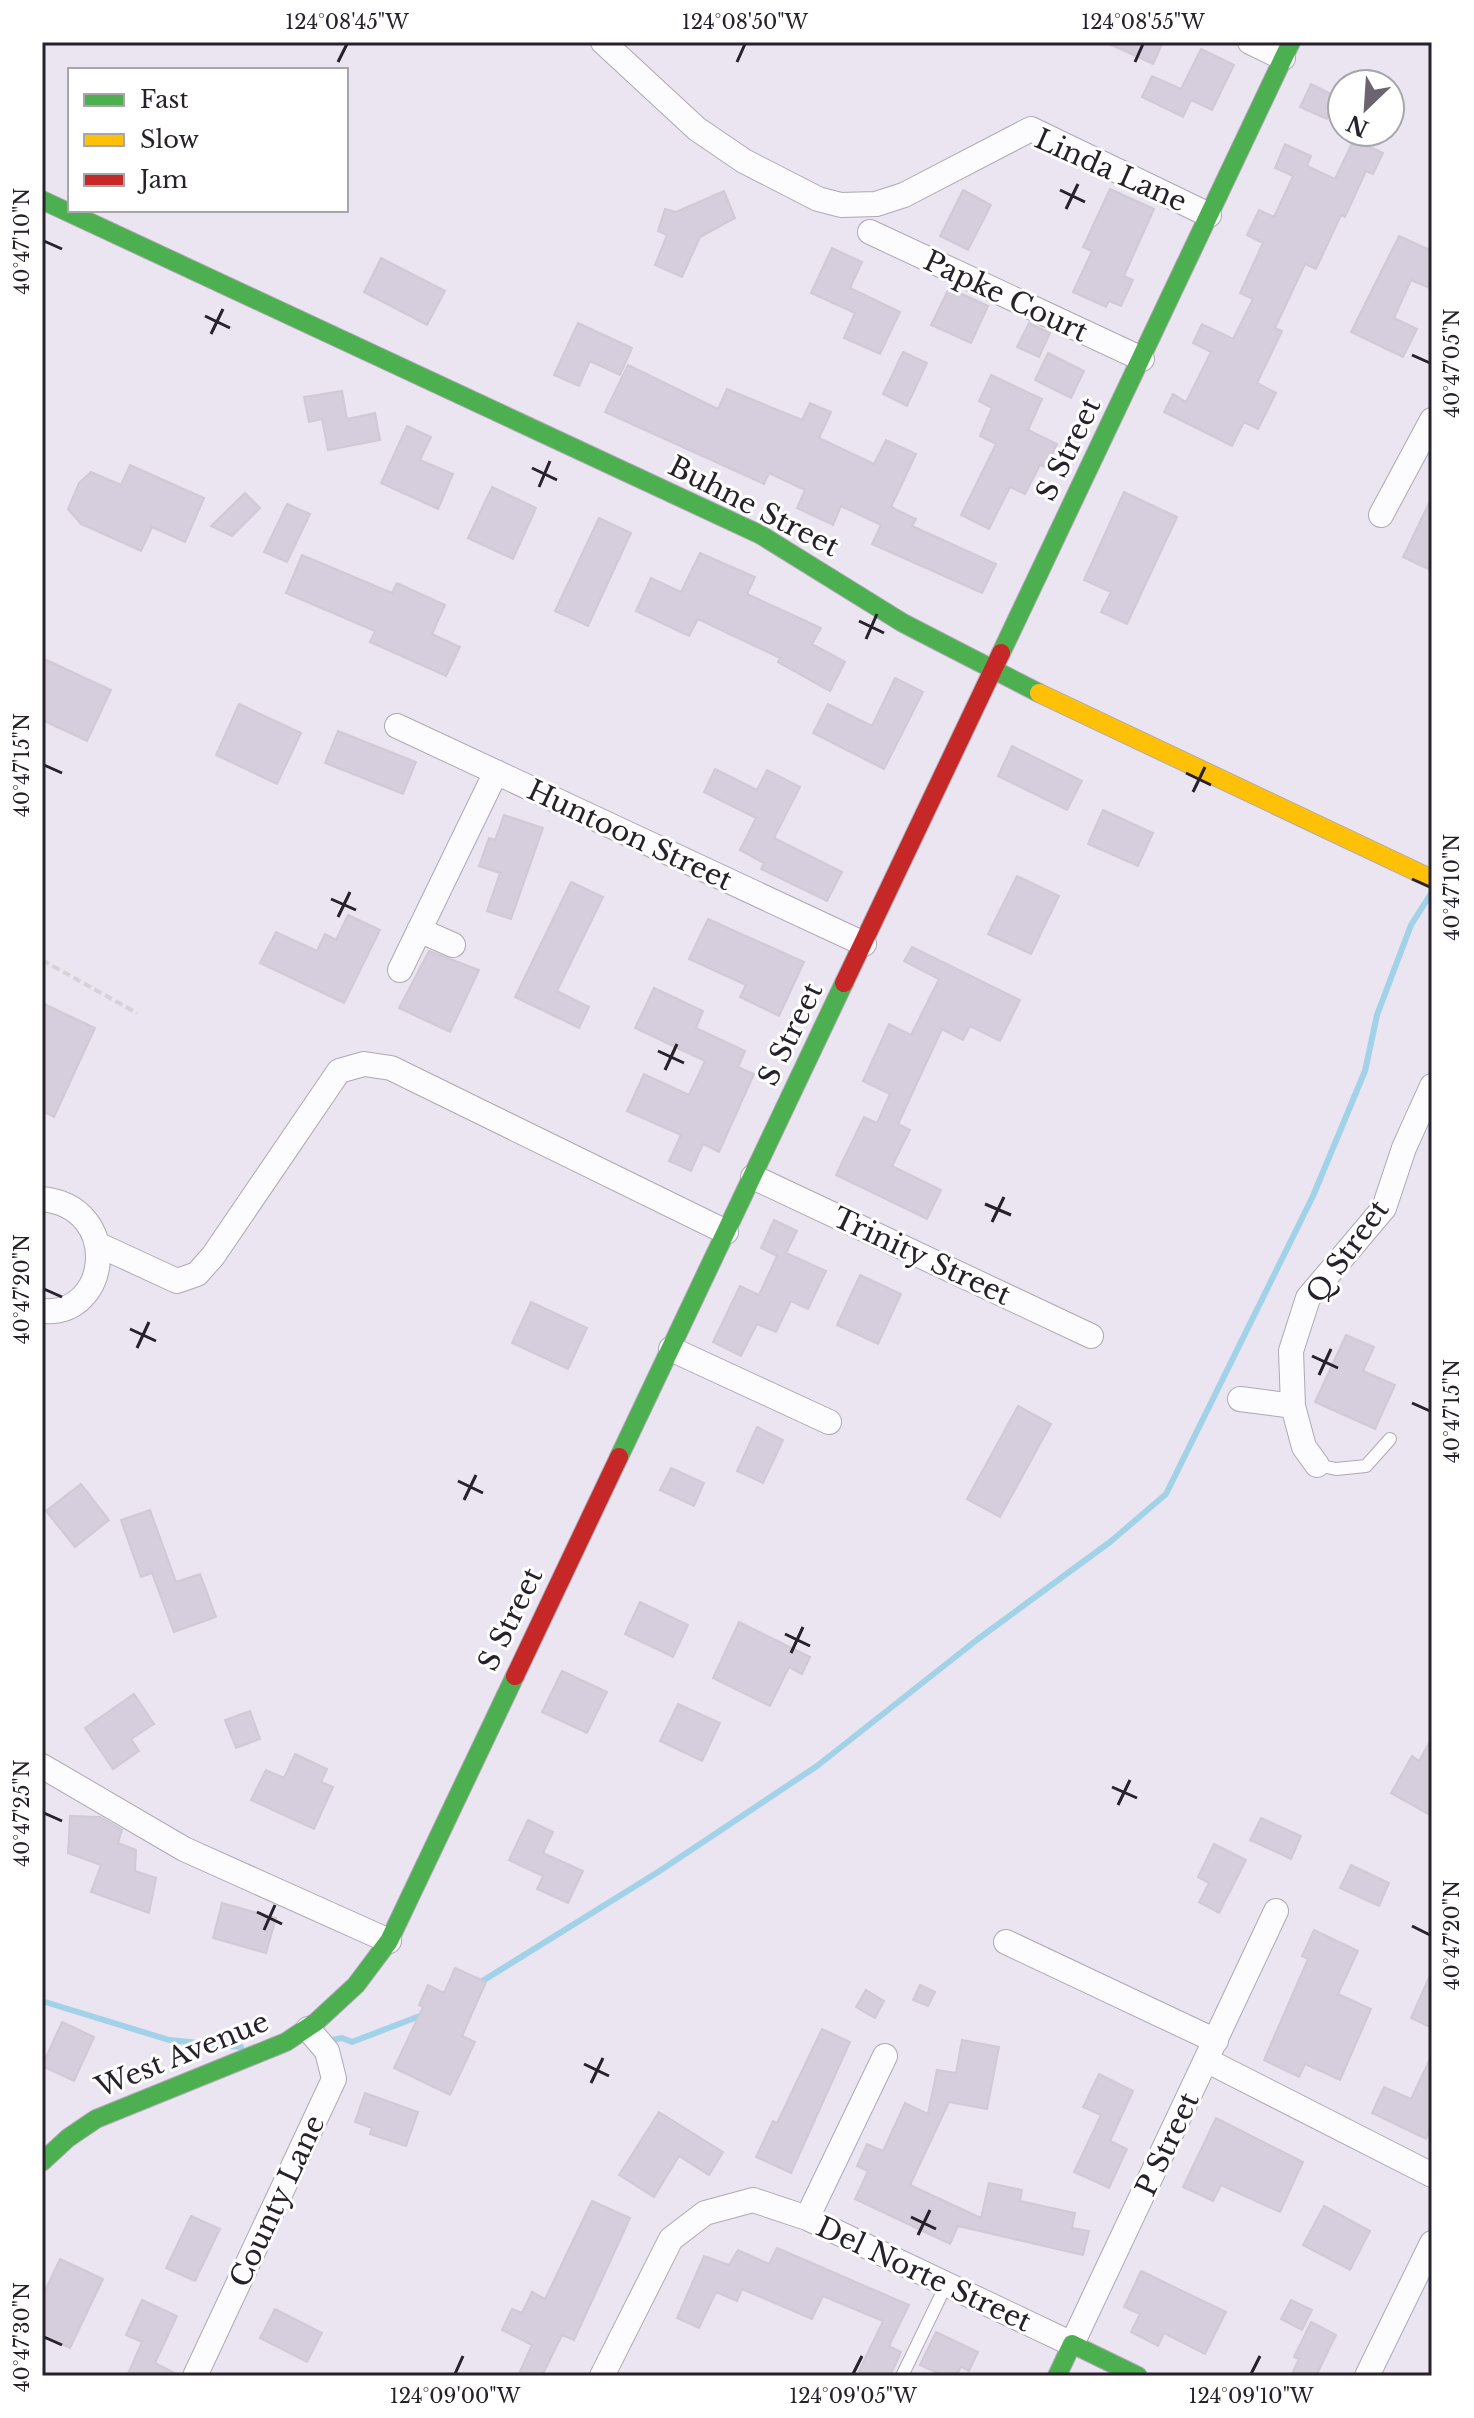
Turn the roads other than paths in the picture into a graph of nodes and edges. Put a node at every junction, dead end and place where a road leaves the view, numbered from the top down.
1 (603, 42) edge
2 (1250, 42) edge
3 (1287, 50) edge
4 (42, 200) edge
5 (1209, 215) junction
6 (870, 232) dead end
7 (1142, 359) junction
8 (1432, 420) edge
9 (1381, 515) dead end
10 (993, 671) junction
11 (397, 726) dead end
12 (496, 772) junction
13 (1432, 879) edge
14 (419, 930) junction
15 (864, 944) junction
16 (453, 945) dead end
17 (400, 970) dead end
18 (1432, 1086) edge
19 (753, 1177) junction
20 (42, 1199) edge
21 (726, 1232) junction
22 (99, 1245) junction
23 (42, 1311) edge
24 (1091, 1336) dead end
25 (671, 1349) junction
26 (1240, 1399) dead end
27 (1293, 1406) junction
28 (829, 1422) dead end
29 (1390, 1439) dead end
30 (1317, 1465) joint
31 (42, 1766) edge
32 (1276, 1911) dead end
33 (389, 1941) junction
34 (1006, 1942) dead end
35 (308, 2029) junction
36 (1211, 2050) junction
37 (885, 2056) dead end
38 (42, 2162) edge
39 (1432, 2175) edge
40 (807, 2218) junction
41 (1432, 2243) edge
42 (946, 2285) junction
43 (1072, 2344) junction
44 (195, 2376) edge
45 (602, 2376) edge
46 (902, 2376) edge
47 (1057, 2376) edge
48 (1138, 2376) edge
49 (1367, 2376) edge

1 - 5 street, Linda Lane
2 - 3 street
3 - 5 main road, S Street
4 - 10 main road, Buhne Street
5 - 7 main road, S Street
6 - 7 street, Papke Court
7 - 10 main road, S Street
8 - 9 street
10 - 13 main road, Buhne Street
10 - 15 main road, S Street
11 - 12 street, Huntoon Street
12 - 14 street
12 - 15 street, Huntoon Street
14 - 16 street
14 - 17 street
15 - 19 main road, S Street
18 - 27 street, Q Street
19 - 21 main road, S Street
19 - 24 street, Trinity Street
20 - 22 street
21 - 22 street
21 - 25 main road, S Street
22 - 23 street
25 - 28 street
25 - 33 main road, S Street
26 - 27 street
27 - 30 street, Q Street
29 - 30 lane
31 - 33 street
32 - 36 street, P Street
33 - 35 main road, S Street
34 - 36 street
35 - 38 main road, West Avenue
35 - 44 street, County Lane
36 - 39 street
36 - 43 street, P Street
37 - 40 street
40 - 42 street, Del Norte Street
40 - 45 street, Del Norte Street
41 - 49 street
42 - 43 street, Del Norte Street
42 - 46 lane
43 - 47 main road, P Street
43 - 48 main road, Del Norte Street

